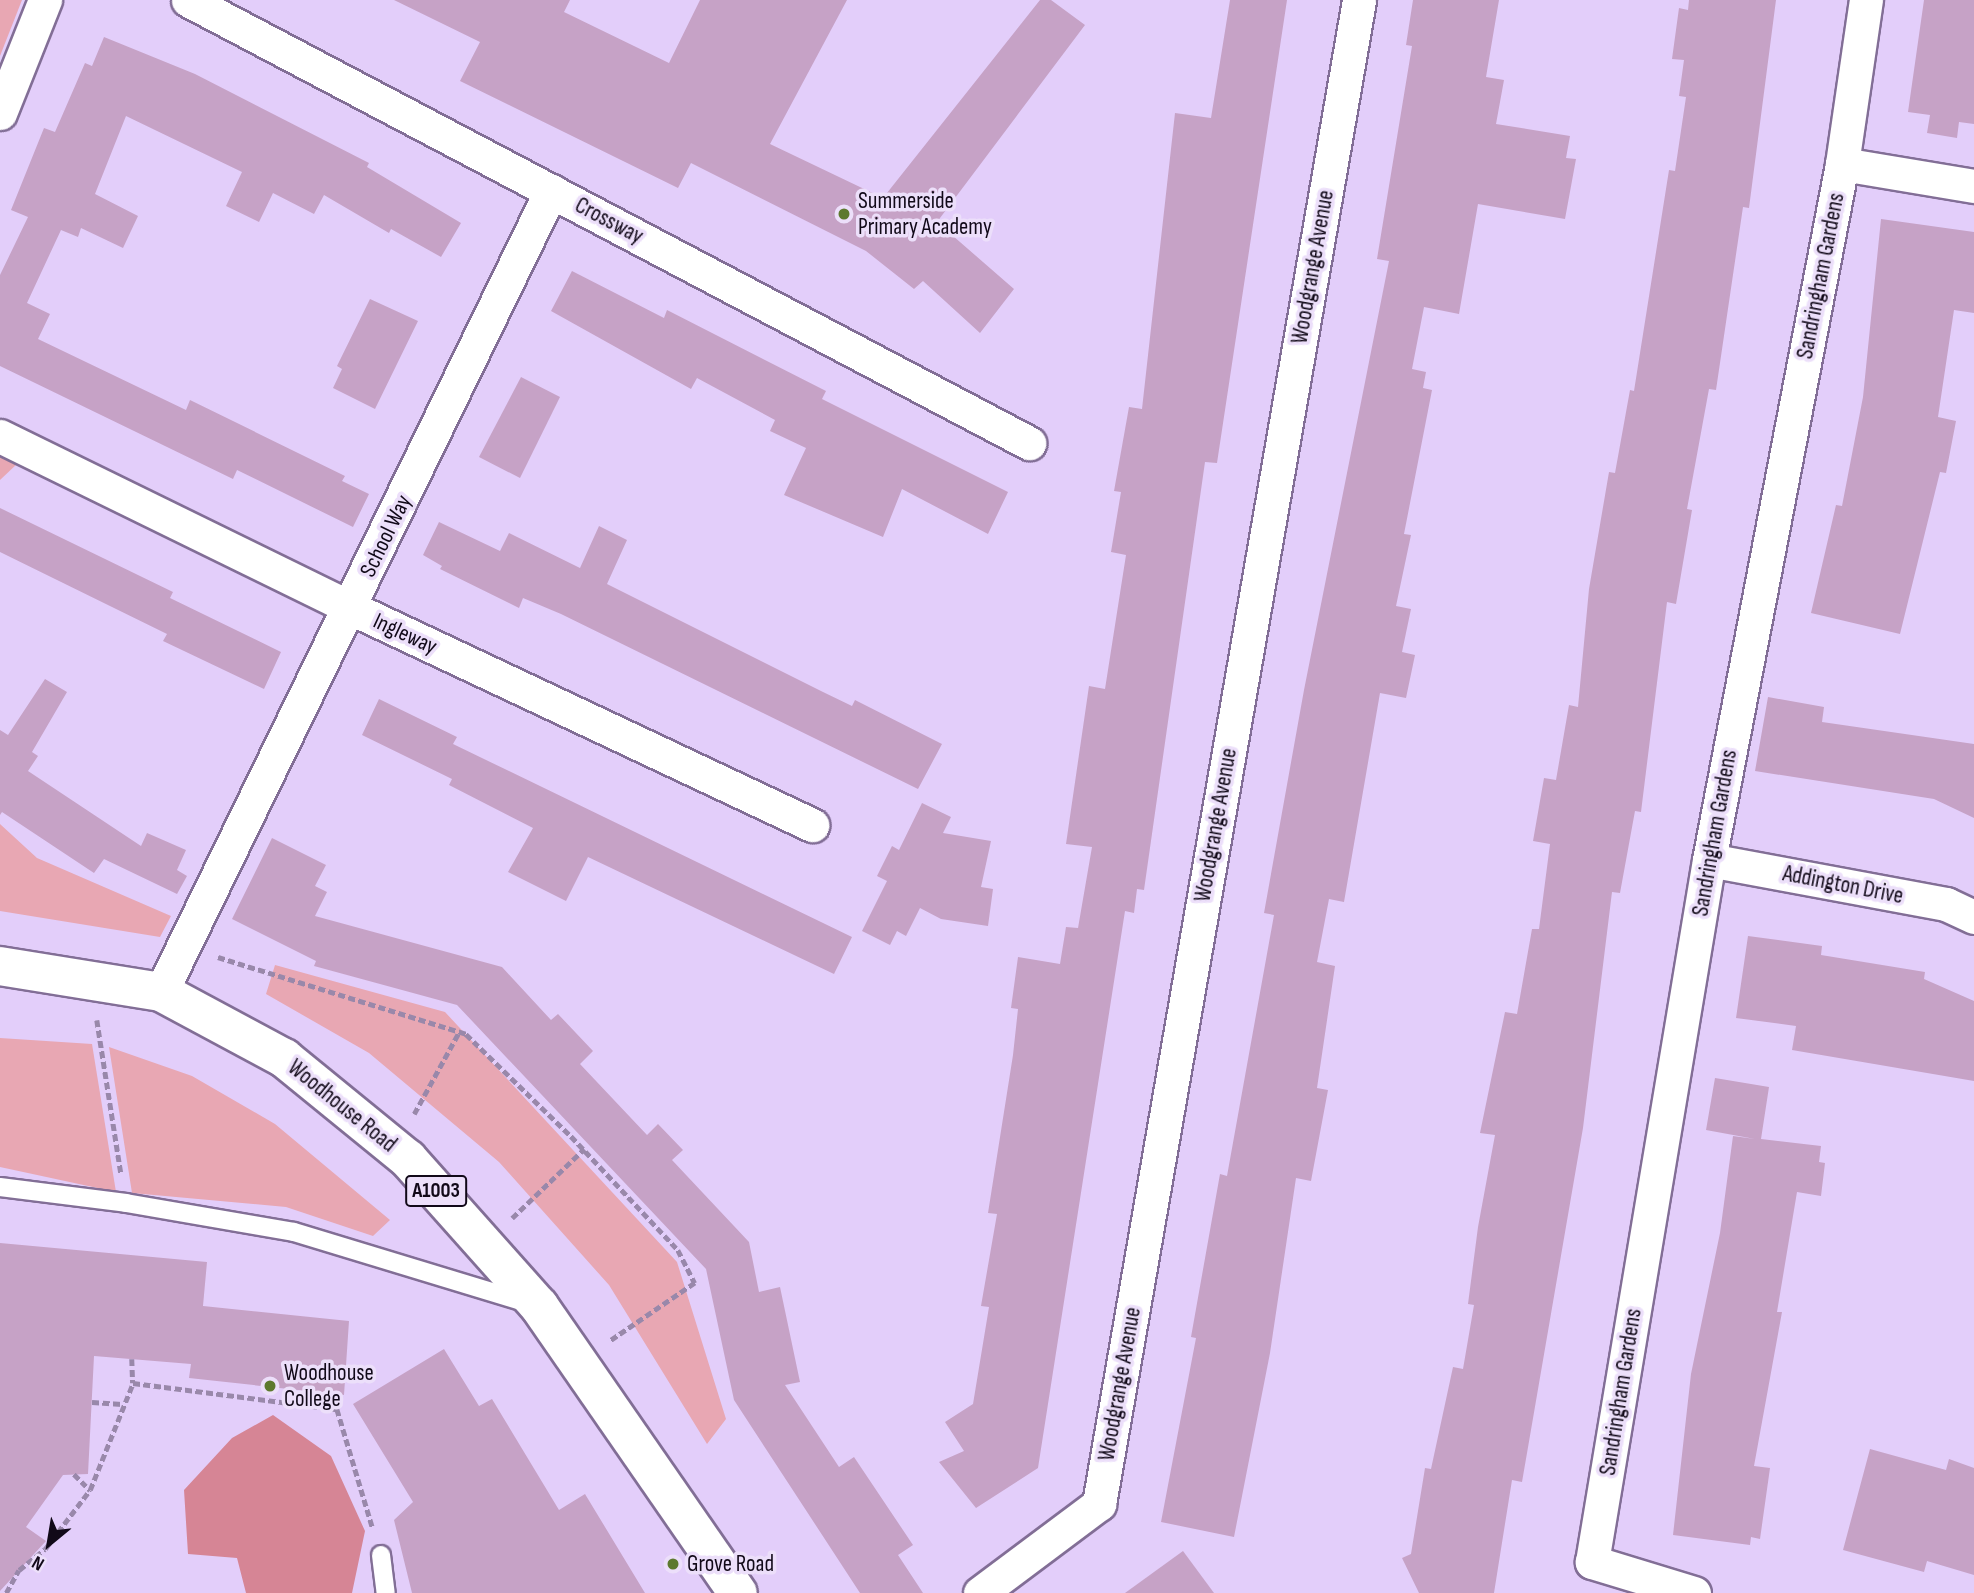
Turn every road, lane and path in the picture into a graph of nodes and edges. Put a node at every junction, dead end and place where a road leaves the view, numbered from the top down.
1 (45, 0) edge
2 (188, 0) edge
3 (1359, 0) edge
4 (1866, 0) edge
5 (0, 113) edge
6 (1842, 164) junction
7 (1974, 186) edge
8 (551, 191) junction
9 (0, 436) edge
10 (1029, 443) dead end
11 (351, 608) junction
12 (812, 825) dead end
13 (1709, 860) junction
14 (1974, 917) edge
15 (184, 944) junction
16 (0, 966) edge
17 (91, 981) junction
18 (161, 992) junction
19 (459, 1032) junction
20 (393, 1148) junction
21 (584, 1149) junction
22 (0, 1187) edge
23 (126, 1203) junction
24 (483, 1245) junction
25 (539, 1306) junction
26 (132, 1359) dead end
27 (578, 1363) junction
28 (134, 1383) junction
29 (92, 1402) dead end
30 (122, 1404) junction
31 (74, 1474) dead end
32 (90, 1490) junction
33 (381, 1555) joint
34 (6, 1593) edge
35 (386, 1593) edge
36 (738, 1593) edge
37 (980, 1593) edge
38 (1694, 1593) edge

1 - 5 street
2 - 8 street, Crossway
3 - 37 street, Woodgrange Avenue
4 - 6 street, Sandringham Gardens
6 - 7 street
6 - 13 street, Sandringham Gardens
8 - 10 street, Crossway
8 - 11 street, School Way
9 - 11 street, Ingleway
11 - 12 street, Ingleway
11 - 15 street, School Way
13 - 14 street, Addington Drive
13 - 38 street, Sandringham Gardens
15 - 18 street, School Way
15 - 19 path
16 - 17 main road, Woodhouse Road / A1003
17 - 18 main road, Woodhouse Road / A1003
17 - 23 path
18 - 20 main road, Woodhouse Road / A1003
19 - 20 path
19 - 21 path
20 - 24 main road, Woodhouse Road / A1003
21 - 24 path
21 - 27 path
22 - 23 lane
23 - 25 lane
24 - 25 main road, Woodhouse Road / A1003
25 - 27 main road, Woodhouse Road / A1003
26 - 28 path
27 - 36 main road, Woodhouse Road / A1003
28 - 30 path
28 - 33 path
29 - 30 path
30 - 32 path
31 - 32 path
32 - 34 path
33 - 35 lane

